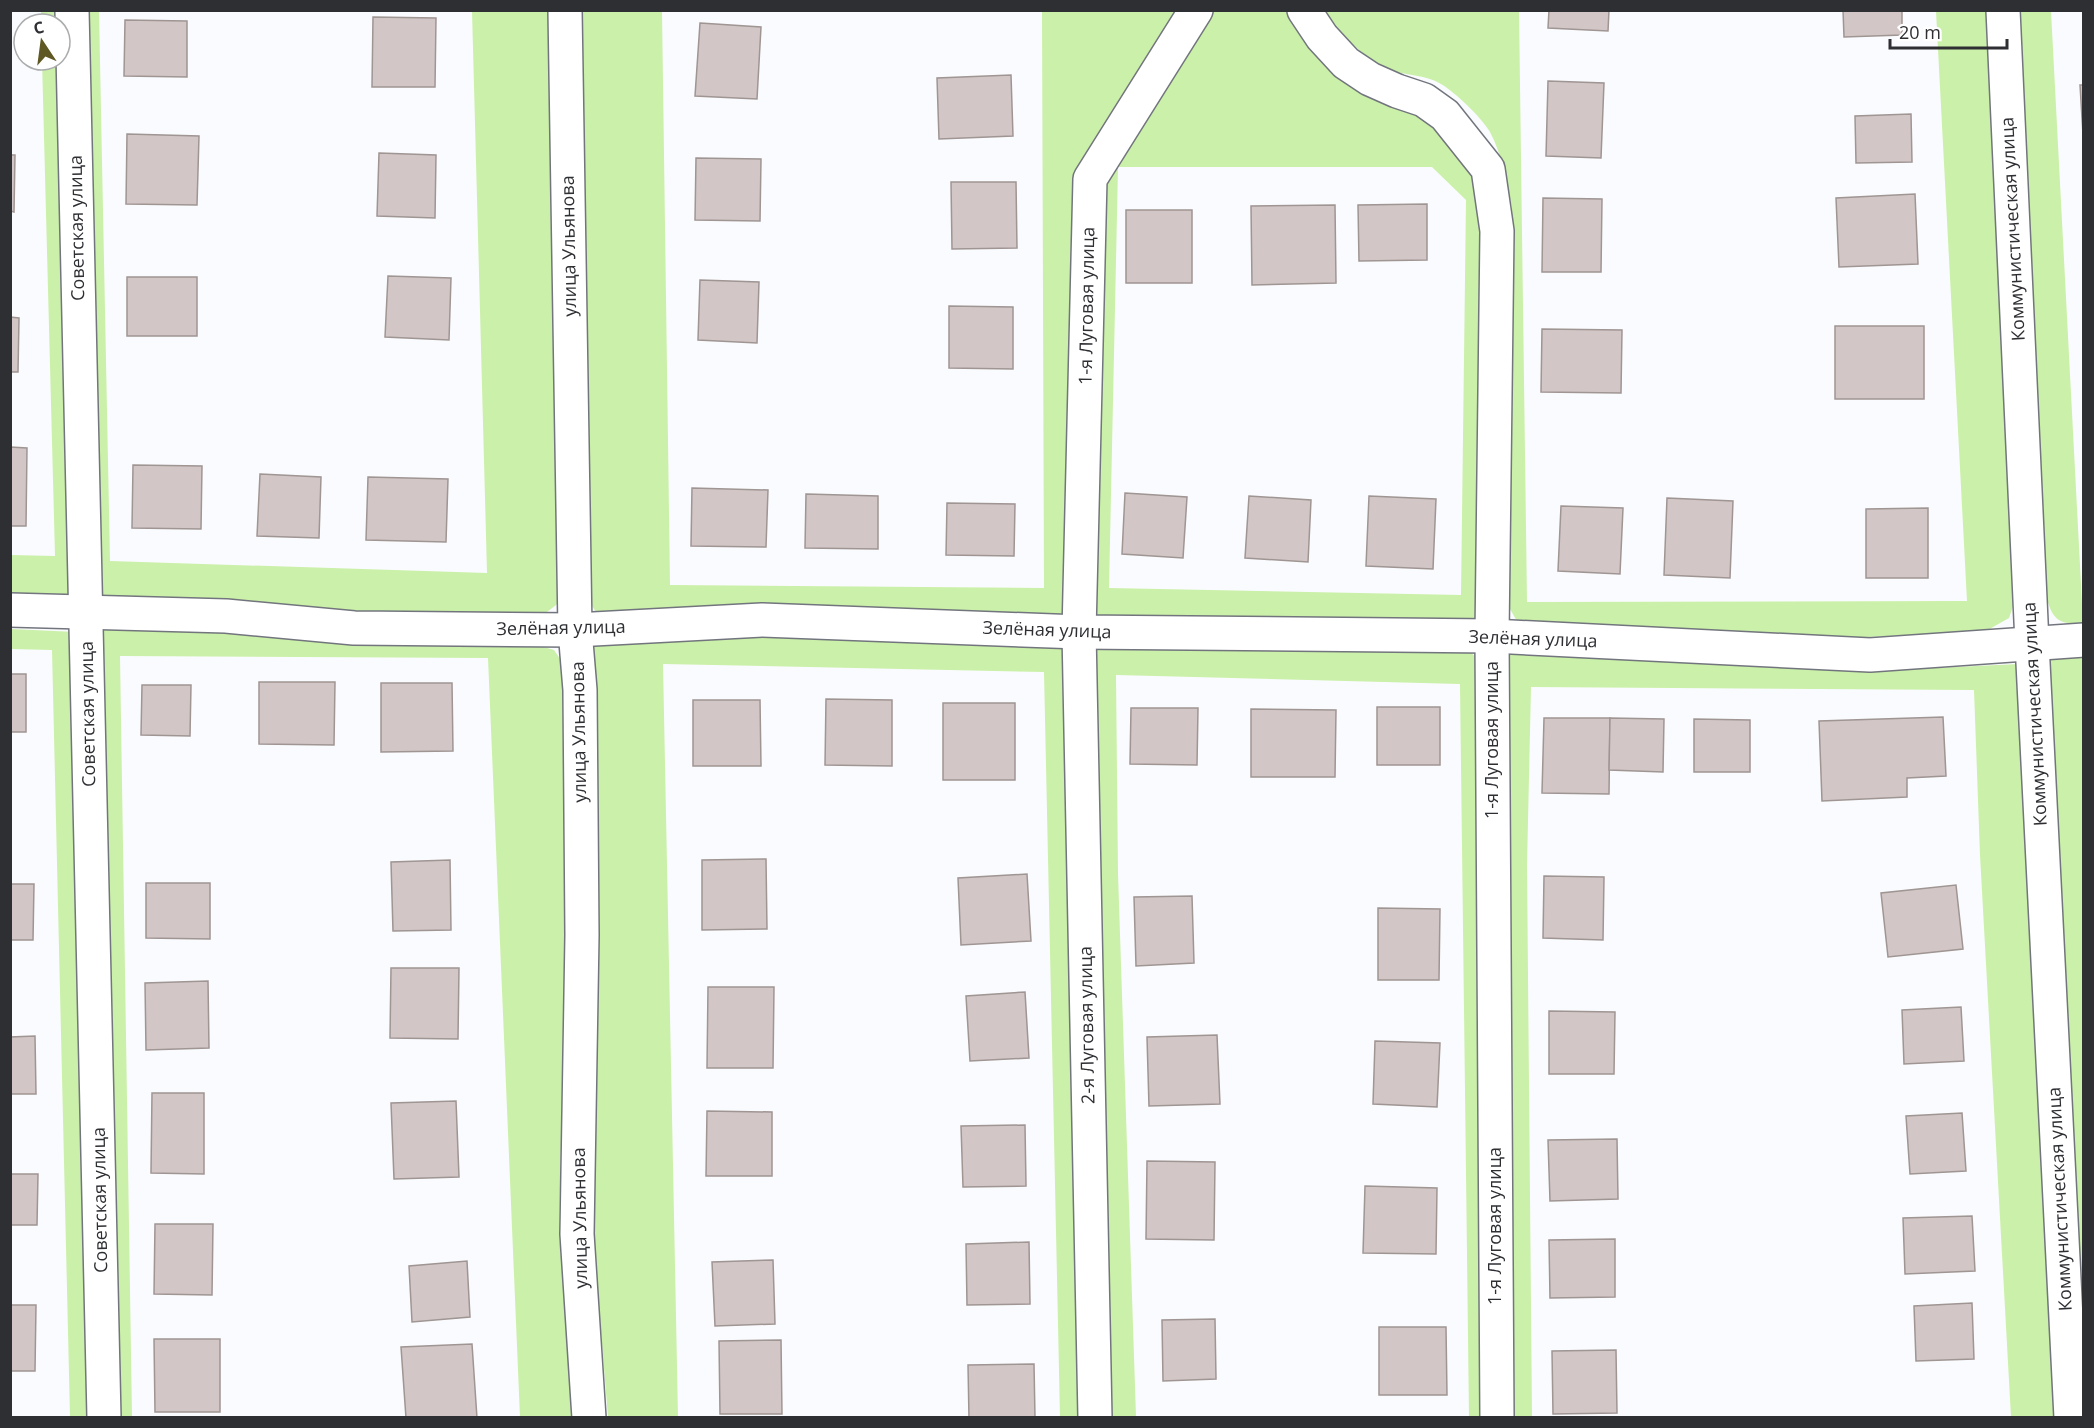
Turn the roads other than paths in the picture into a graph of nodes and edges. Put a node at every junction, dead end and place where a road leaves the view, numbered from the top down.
1 (72, 10) edge
2 (565, 10) edge
3 (1196, 10) edge
4 (1304, 10) edge
5 (2003, 10) edge
6 (10, 610) edge
7 (86, 612) junction
8 (575, 630) junction
9 (1079, 632) junction
10 (1492, 636) junction
11 (2084, 640) edge
12 (2032, 643) junction
13 (104, 1418) edge
14 (589, 1418) edge
15 (1095, 1418) edge
16 (1497, 1418) edge
17 (2071, 1418) edge

1 - 7 street, Советская улица
2 - 8 street, улица Ульянова
3 - 9 street, 1-я Луговая улица
4 - 10 street, 1-я Луговая улица
5 - 12 street, Коммунистическая улица
6 - 7 street, Зелёная улица
7 - 8 street, Зелёная улица
7 - 13 street, Советская улица
8 - 9 street, Зелёная улица
8 - 14 street, улица Ульянова
9 - 10 street, Зелёная улица
9 - 15 street, 2-я Луговая улица
10 - 12 street, Зелёная улица
10 - 16 street, 1-я Луговая улица
11 - 12 street, Зелёная улица
12 - 17 street, Коммунистическая улица

